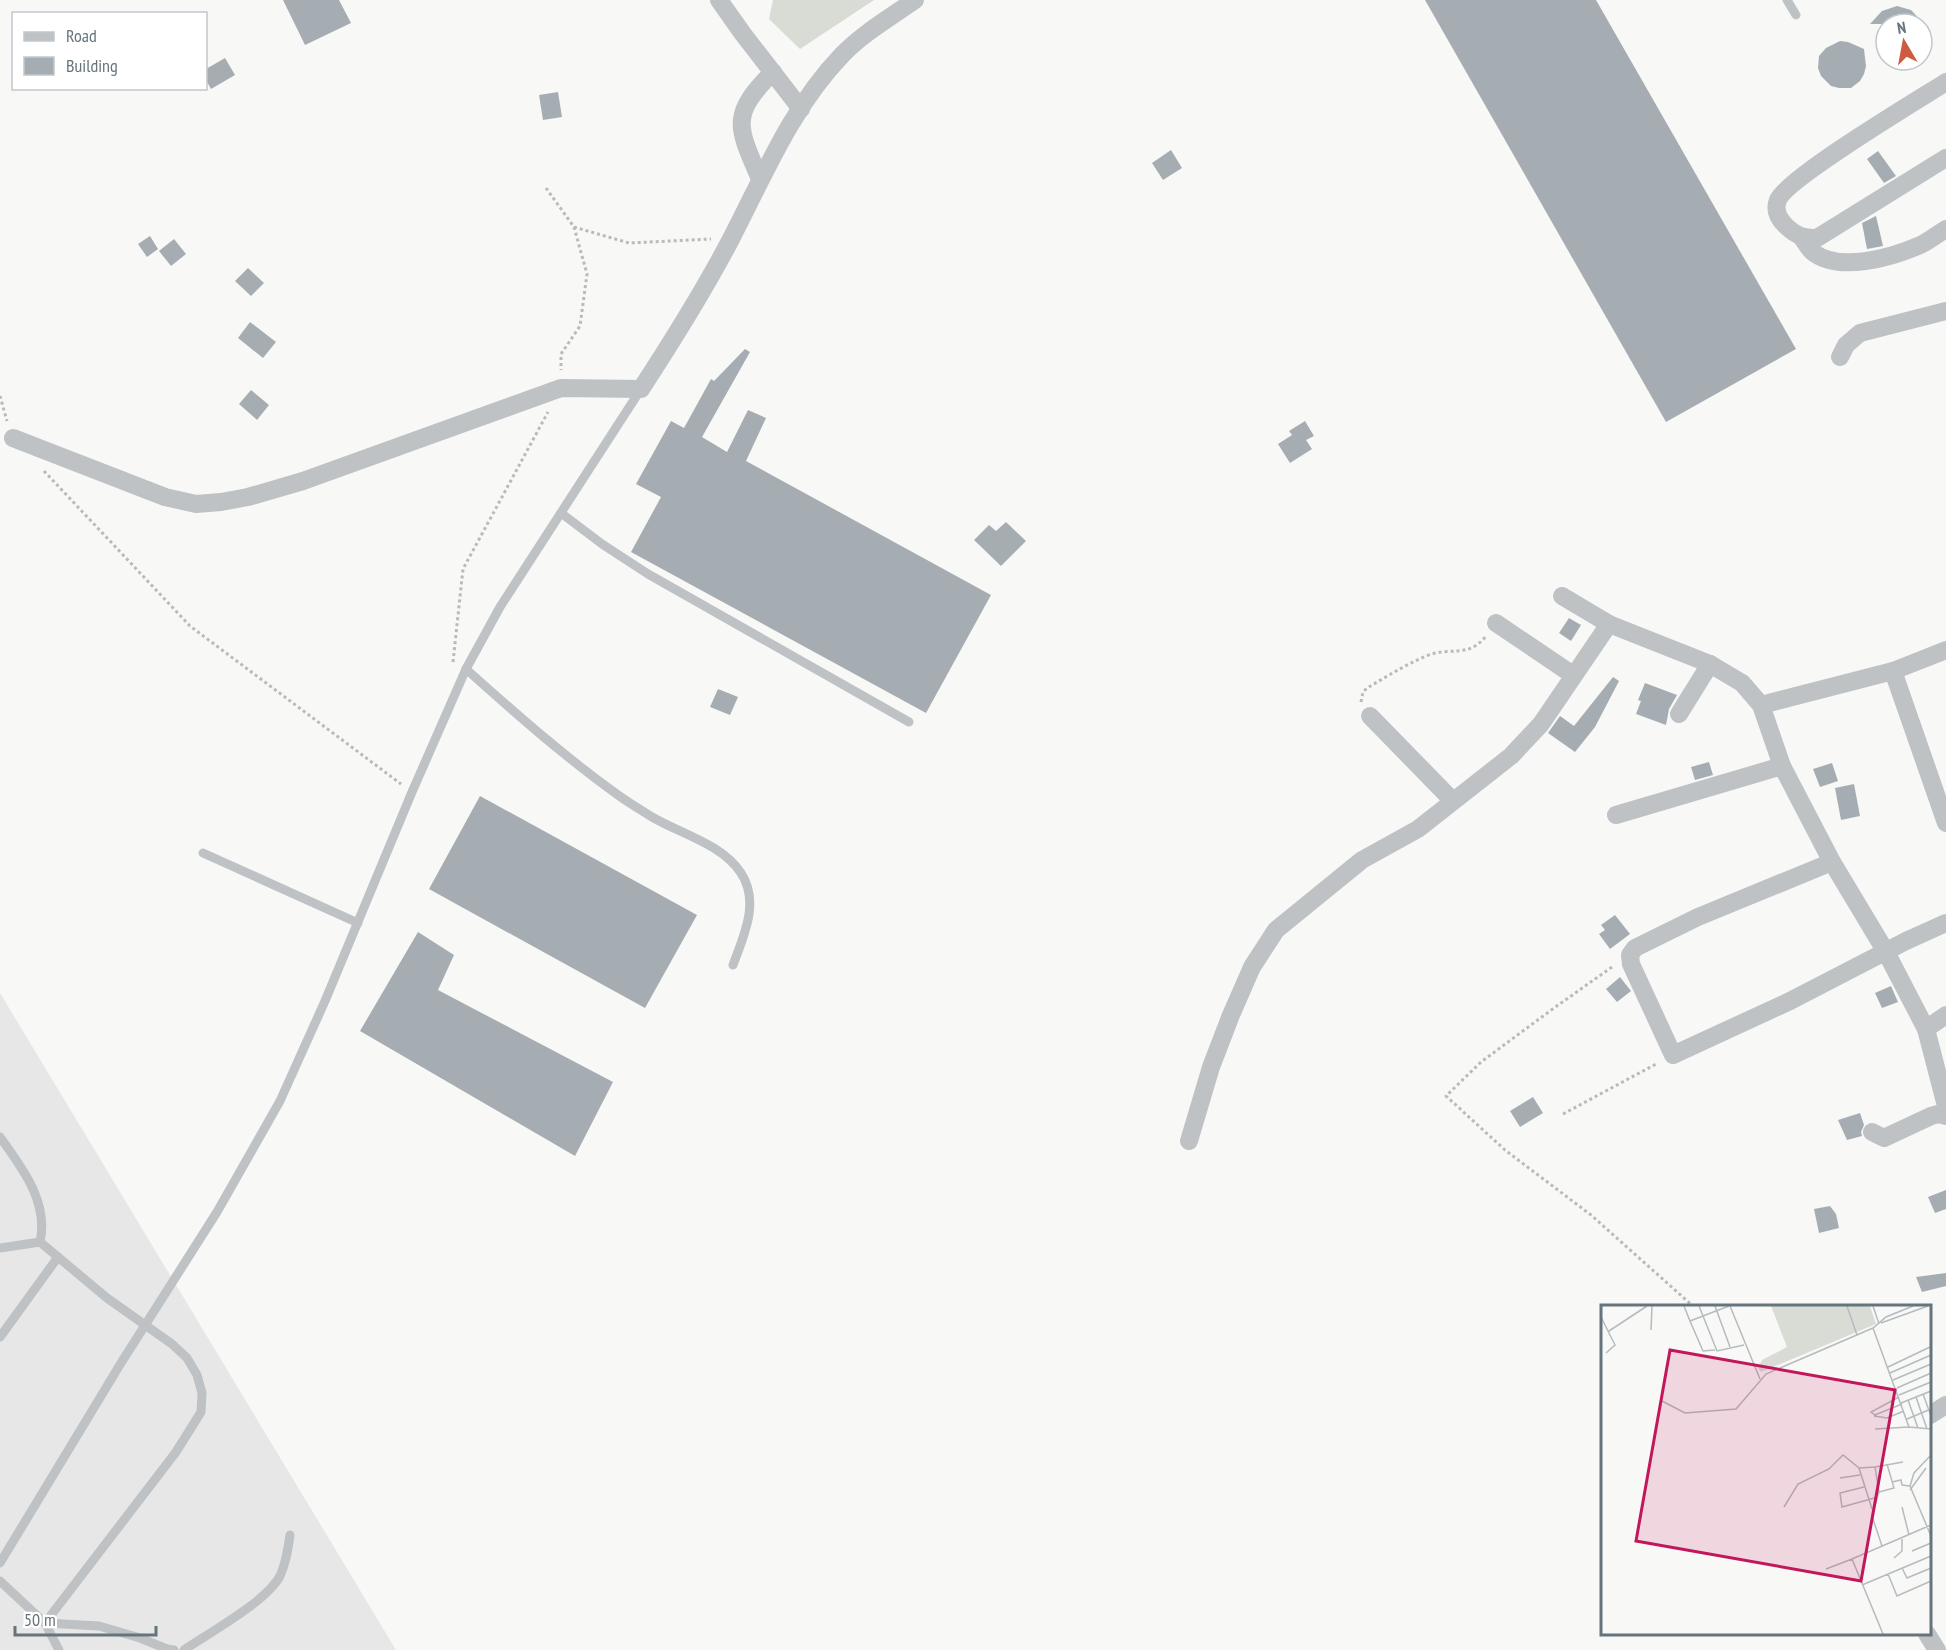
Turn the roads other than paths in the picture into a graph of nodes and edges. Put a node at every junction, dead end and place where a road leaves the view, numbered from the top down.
1 (719, 0) edge
2 (915, 0) edge
3 (1787, 0) edge
4 (1796, 15) dead end
5 (774, 72) junction
6 (1946, 82) edge
7 (801, 109) junction
8 (1946, 158) edge
9 (760, 179) junction
10 (1946, 229) edge
11 (1802, 238) junction
12 (1946, 311) edge
13 (1840, 357) dead end
14 (641, 389) junction
15 (13, 438) road end
16 (561, 513) junction
17 (1562, 596) dead end
18 (1496, 623) road end
19 (1609, 624) junction
20 (1946, 650) edge
21 (1710, 664) junction
22 (466, 669) junction
23 (1893, 671) junction
24 (1573, 675) junction
25 (1761, 705) junction
26 (1679, 714) dead end
27 (1370, 716) road end
28 (909, 722) dead end
29 (1782, 766) junction
30 (1452, 800) junction
31 (1616, 815) dead end
32 (1946, 823) edge
33 (203, 853) dead end
34 (1832, 862) junction
35 (358, 923) junction
36 (1946, 923) edge
37 (1886, 951) junction
38 (734, 964) dead end
39 (1946, 1015) edge
40 (1926, 1029) junction
41 (1946, 1106) edge
42 (1946, 1116) edge
43 (1872, 1132) dead end
44 (0, 1137) edge
45 (1189, 1141) dead end
46 (40, 1242) junction
47 (0, 1248) edge
48 (58, 1257) junction
49 (146, 1325) junction
50 (0, 1337) edge
51 (1946, 1405) edge
52 (1931, 1414) edge
53 (290, 1535) dead end
54 (0, 1563) edge
55 (0, 1581) edge
56 (45, 1623) junction
57 (1928, 1635) edge
58 (59, 1650) edge
59 (174, 1650) edge
60 (184, 1650) edge
61 (1937, 1650) edge

1 - 5 street
2 - 7 street
3 - 4 lane
5 - 7 street
5 - 9 street
6 - 11 street
7 - 9 street
8 - 11 street
9 - 14 street
10 - 11 street
12 - 13 street
14 - 15 street
14 - 16 lane
16 - 22 lane
16 - 28 lane
17 - 19 street
18 - 24 street
19 - 21 street
19 - 24 street
20 - 23 street
21 - 25 street
21 - 26 street
22 - 35 lane
22 - 38 lane
23 - 25 street
23 - 32 street
24 - 30 street
25 - 29 street
27 - 30 street
29 - 31 street
29 - 34 street
30 - 45 street
33 - 35 lane
34 - 37 street
34 - 37 street
35 - 49 lane
36 - 37 street
37 - 40 street
39 - 40 street
40 - 41 street
42 - 43 street
44 - 46 lane
46 - 47 lane
46 - 48 lane
48 - 49 lane
48 - 50 lane
49 - 54 lane
49 - 56 lane
51 - 52 street
53 - 60 lane
55 - 56 lane
56 - 58 lane
56 - 59 lane
57 - 61 street

